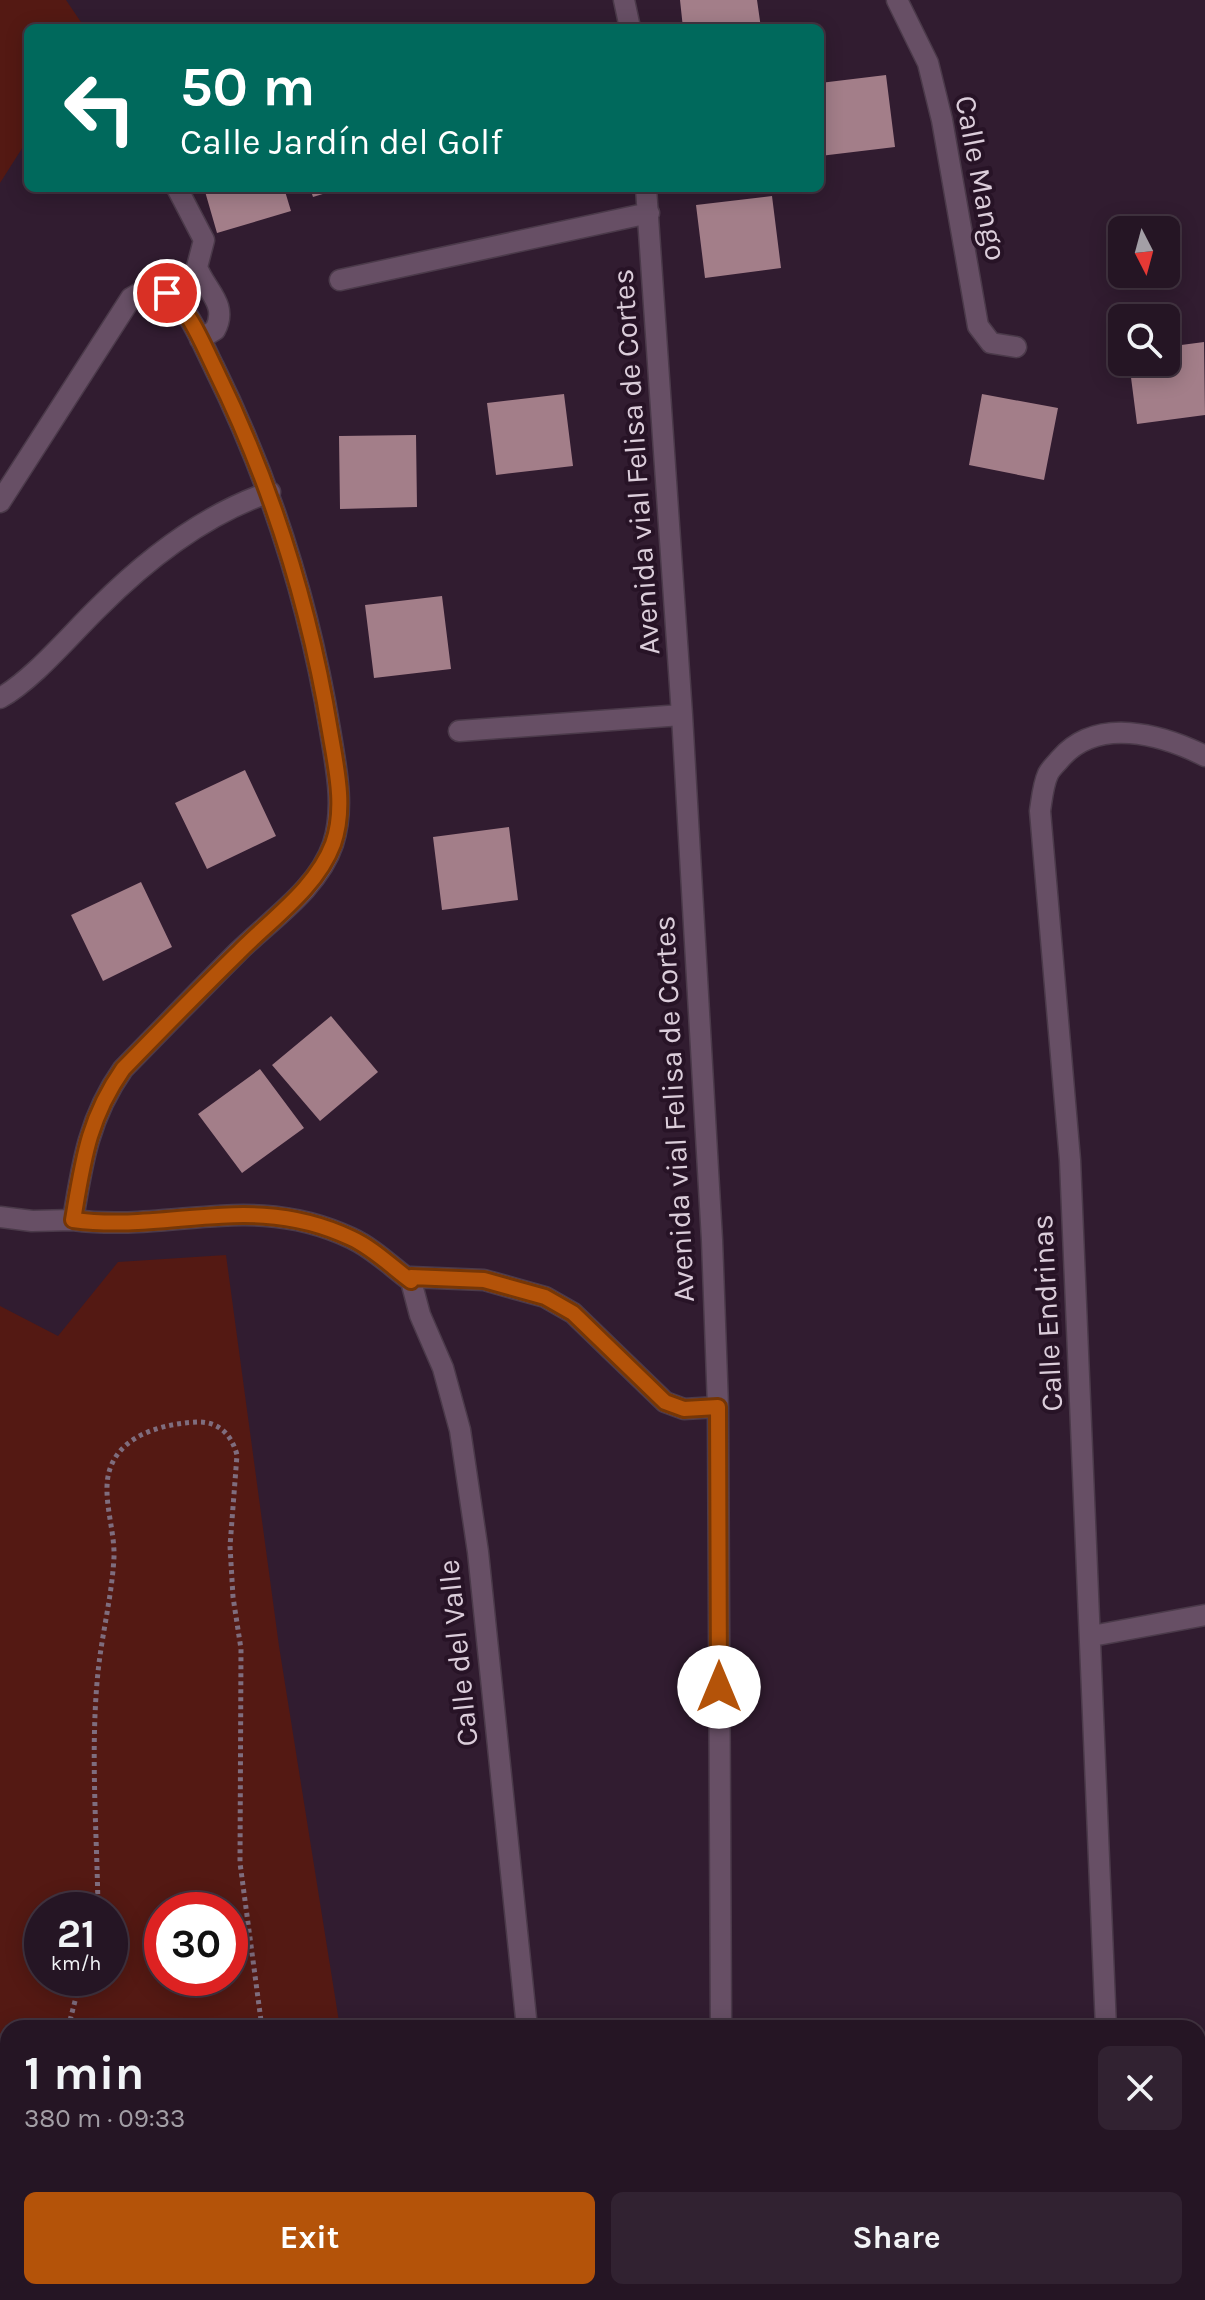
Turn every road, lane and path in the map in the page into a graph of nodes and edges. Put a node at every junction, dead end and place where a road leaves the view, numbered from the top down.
1 (624, 0) edge
2 (897, 0) edge
3 (629, 24) edge
4 (179, 192) edge
5 (646, 192) edge
6 (649, 213) junction
7 (340, 280) dead end
8 (200, 339) junction
9 (1016, 347) dead end
10 (270, 492) junction
11 (0, 502) edge
12 (0, 698) edge
13 (682, 715) junction
14 (459, 731) dead end
15 (1205, 756) edge
16 (0, 1217) edge
17 (73, 1220) junction
18 (411, 1281) junction
19 (718, 1407) junction
20 (1205, 1615) edge
21 (1092, 1636) junction
22 (98, 1892) edge
23 (76, 1996) edge
24 (70, 2020) edge
25 (261, 2020) edge
26 (526, 2020) edge
27 (721, 2020) edge
28 (1106, 2020) edge

1 - 3 street
2 - 9 street, Calle Mango
4 - 8 street
5 - 6 street, Avenida vial Felisa de Cortes
6 - 7 street
6 - 13 street, Avenida vial Felisa de Cortes
8 - 10 street
8 - 11 street
10 - 12 street
10 - 17 street
13 - 14 street
13 - 19 street, Avenida vial Felisa de Cortes
15 - 21 street, Calle Endrinas
16 - 17 street
17 - 18 street
18 - 19 street
18 - 26 street, Calle del Valle
19 - 27 street, Avenida vial Felisa de Cortes
20 - 21 street
21 - 28 street, Calle Endrinas
22 - 25 path
23 - 24 path

